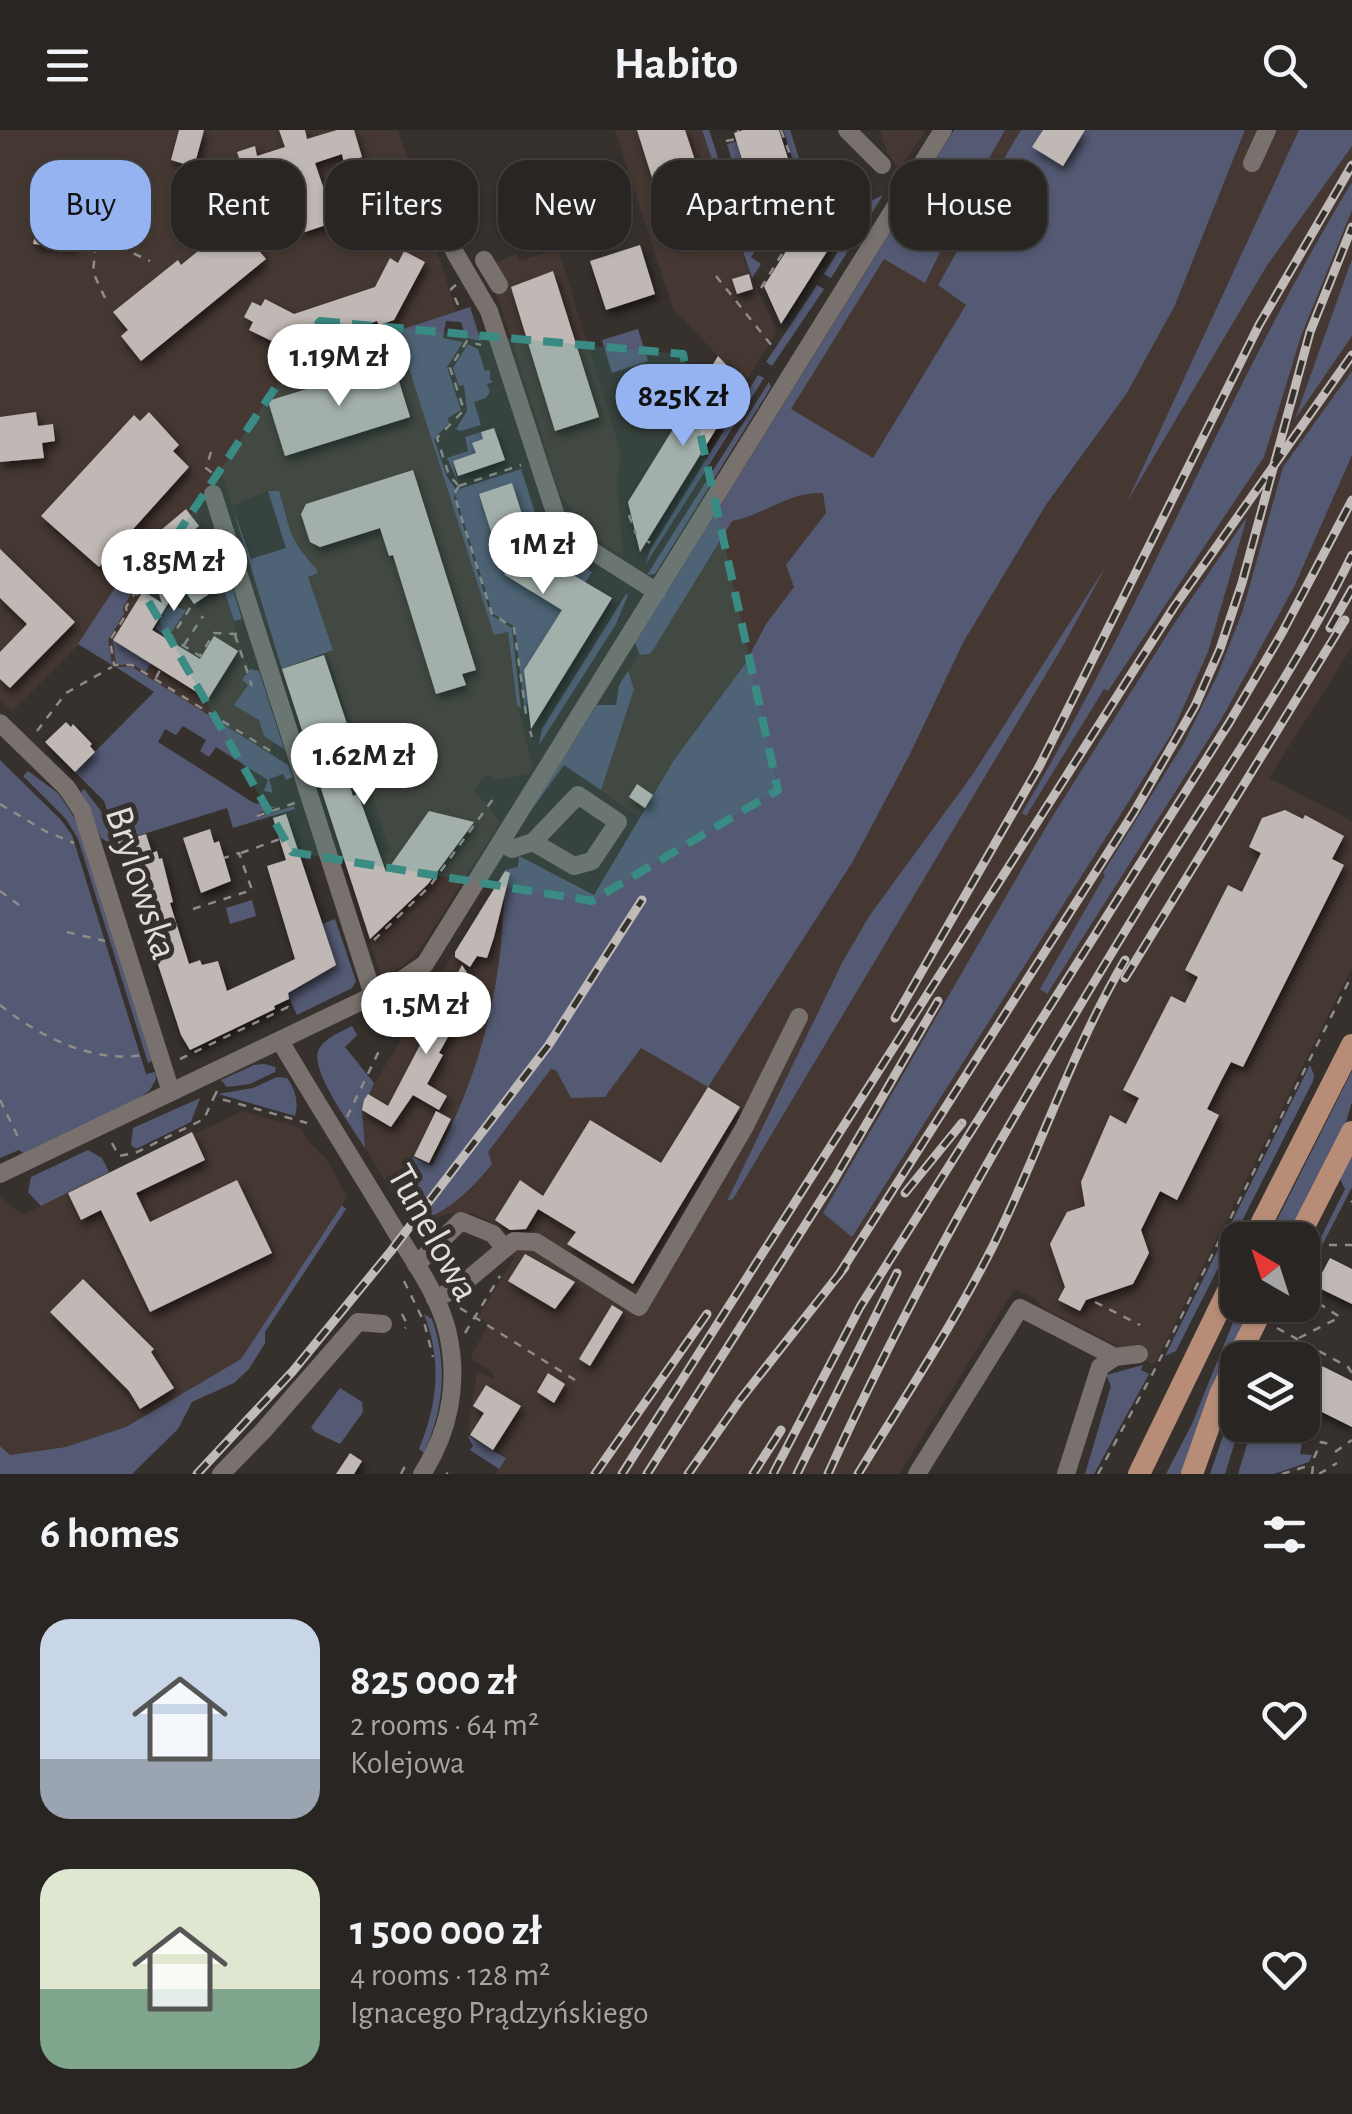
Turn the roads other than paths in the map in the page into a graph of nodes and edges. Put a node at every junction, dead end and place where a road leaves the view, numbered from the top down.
1 (846, 130) edge
2 (943, 130) edge
3 (1267, 130) edge
4 (1252, 163) dead end
5 (882, 165) dead end
6 (454, 251) dead end
7 (484, 260) dead end
8 (499, 286) dead end
9 (216, 486) road end
10 (657, 592) junction
11 (0, 723) edge
12 (533, 842) junction
13 (502, 843) junction
14 (373, 995) junction
15 (799, 1017) dead end
16 (280, 1041) junction
17 (1352, 1045) edge
18 (171, 1092) junction
19 (1352, 1132) edge
20 (0, 1174) edge
21 (1262, 1222) edge
22 (1306, 1222) edge
23 (499, 1252) junction
24 (410, 1270) junction
25 (434, 1299) junction
26 (1220, 1307) edge
27 (1256, 1322) edge
28 (383, 1324) dead end
29 (1139, 1354) dead end
30 (1115, 1358) junction
31 (415, 1467) edge
32 (221, 1474) edge
33 (917, 1474) edge
34 (1066, 1474) edge
35 (1139, 1474) edge
36 (1192, 1474) edge

1 - 5 street
2 - 10 street
3 - 4 street
6 - 10 street
7 - 8 street
9 - 14 street
10 - 13 street
11 - 18 street, Brylowska
12 - 12 street
12 - 13 street
13 - 14 street
14 - 16 street
15 - 23 street
16 - 18 street
16 - 24 street, Tunelowa
17 - 21 main road
18 - 20 street
19 - 22 main road
23 - 24 street
23 - 25 street
24 - 25 street, Tunelowa
25 - 31 street, Tunelowa
26 - 35 main road
27 - 36 main road
28 - 32 street
29 - 30 street
30 - 33 street
30 - 34 street

